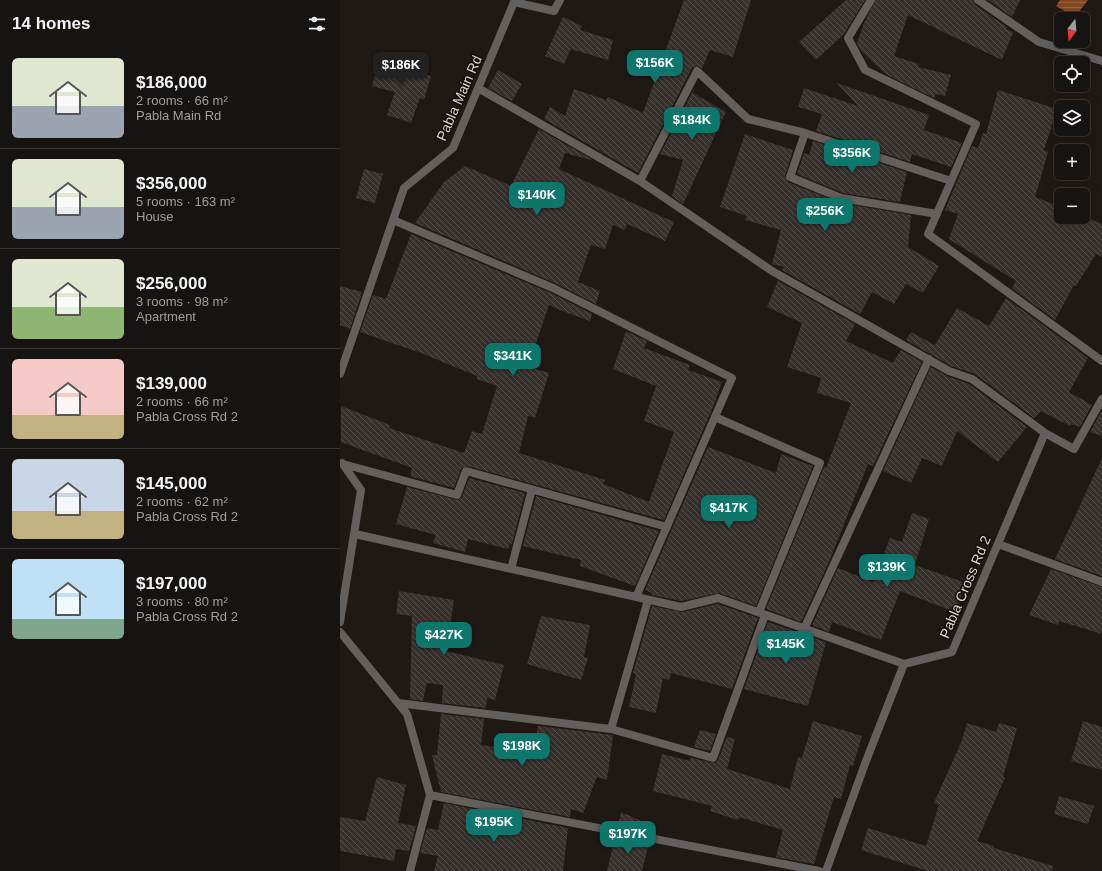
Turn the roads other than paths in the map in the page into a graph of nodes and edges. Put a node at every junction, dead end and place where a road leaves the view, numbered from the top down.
1 (560, 0) edge
2 (871, 0) edge
3 (978, 0) edge
4 (1102, 61) edge
5 (478, 88) junction
6 (806, 133) junction
7 (640, 181) junction
8 (951, 181) junction
9 (937, 214) junction
10 (393, 220) junction
11 (929, 359) junction
12 (1102, 361) edge
13 (340, 374) edge
14 (1102, 399) edge
15 (715, 418) junction
16 (1045, 432) junction
17 (341, 462) edge
18 (532, 489) junction
19 (667, 527) junction
20 (355, 534) junction
21 (998, 544) junction
22 (511, 569) junction
23 (1102, 582) edge
24 (636, 597) junction
25 (648, 600) junction
26 (762, 614) junction
27 (340, 622) edge
28 (804, 629) junction
29 (340, 632) edge
30 (904, 664) junction
31 (398, 703) junction
32 (611, 729) junction
33 (430, 795) junction
34 (410, 871) edge
35 (819, 871) edge
36 (826, 871) edge

1 - 5 street, Pabla Main Rd
2 - 8 street
3 - 4 street
5 - 7 street
5 - 10 street, Pabla Main Rd
6 - 7 street
6 - 8 street
6 - 9 street
7 - 11 street
8 - 9 street
9 - 12 street
10 - 13 street, Pabla Main Rd
10 - 15 street
11 - 16 street
11 - 28 street
14 - 16 street
15 - 19 street
15 - 26 street
16 - 21 street, Pabla Cross Rd 2
17 - 18 street
17 - 20 street
18 - 19 street
18 - 22 street
19 - 24 street
20 - 22 street
20 - 27 street
21 - 23 street
21 - 30 street, Pabla Cross Rd 2
22 - 24 street
24 - 25 street
25 - 26 street
25 - 32 street
26 - 28 street
26 - 32 street
28 - 30 street
29 - 31 street
30 - 36 street
31 - 32 street
31 - 33 street
33 - 34 street
33 - 35 street

